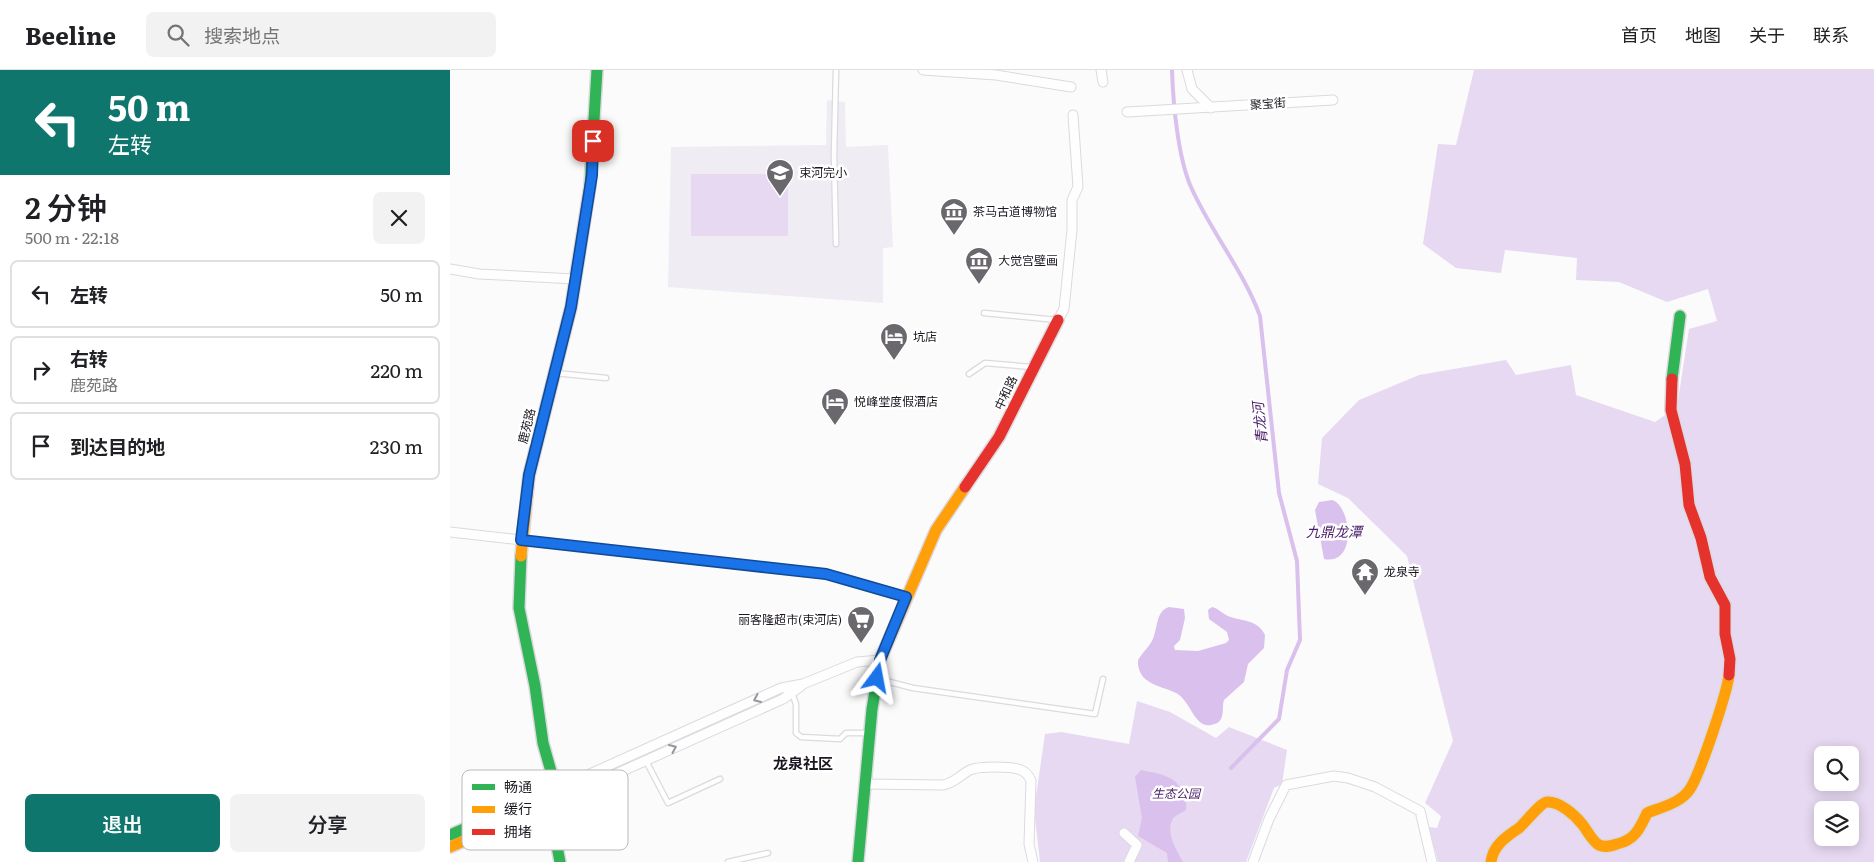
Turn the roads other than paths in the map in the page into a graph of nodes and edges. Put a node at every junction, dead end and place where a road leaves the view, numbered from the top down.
1 (597, 70) edge
2 (836, 70) edge
3 (923, 70) edge
4 (1101, 70) edge
5 (1187, 70) edge
6 (1103, 82) dead end
7 (1071, 86) dead end
8 (1333, 100) dead end
9 (1206, 108) junction
10 (1127, 112) dead end
11 (1073, 115) dead end
12 (836, 244) dead end
13 (450, 269) edge
14 (575, 279) junction
15 (984, 313) dead end
16 (1680, 316) dead end
17 (1058, 320) junction
18 (1034, 367) junction
19 (554, 373) junction
20 (969, 374) dead end
21 (606, 378) dead end
22 (450, 532) edge
23 (521, 540) junction
24 (906, 597) junction
25 (880, 660) junction
26 (877, 678) junction
27 (1103, 679) dead end
28 (803, 684) junction
29 (792, 693) junction
30 (870, 733) junction
31 (646, 760) junction
32 (547, 770) edge
33 (605, 770) edge
34 (619, 770) edge
35 (720, 779) dead end
36 (865, 784) junction
37 (462, 830) edge
38 (1124, 833) dead end
39 (450, 835) edge
40 (462, 842) edge
41 (450, 848) edge
42 (768, 853) dead end
43 (728, 862) edge
44 (858, 862) edge
45 (1033, 862) edge
46 (1129, 862) edge
47 (1253, 862) edge
48 (1432, 862) edge
49 (1491, 862) edge

1 - 14 street, 鹿苑路
2 - 12 lane
3 - 7 street
4 - 6 street
5 - 9 street
8 - 9 street, 聚宝街
9 - 10 street, 聚宝街
11 - 17 street, 中和路
13 - 14 street
14 - 19 street, 鹿苑路
15 - 17 lane
16 - 49 street
17 - 18 street, 中和路
18 - 20 lane
18 - 24 street, 中和路
19 - 21 lane
19 - 23 street, 鹿苑路
22 - 23 street
23 - 24 street
23 - 32 street, 鹿苑路
24 - 25 street, 中和路
25 - 26 street, 中和路
25 - 28 street
26 - 27 lane
26 - 30 street, 中和路
28 - 29 street
28 -> 33 street
29 - 30 lane
31 -> 29 street
30 - 36 street, 中和路
31 - 34 street
31 - 35 lane
36 - 44 street, 中和路
36 - 45 street
37 - 39 street
38 - 46 street
40 - 41 street
42 - 43 lane
47 - 48 street

